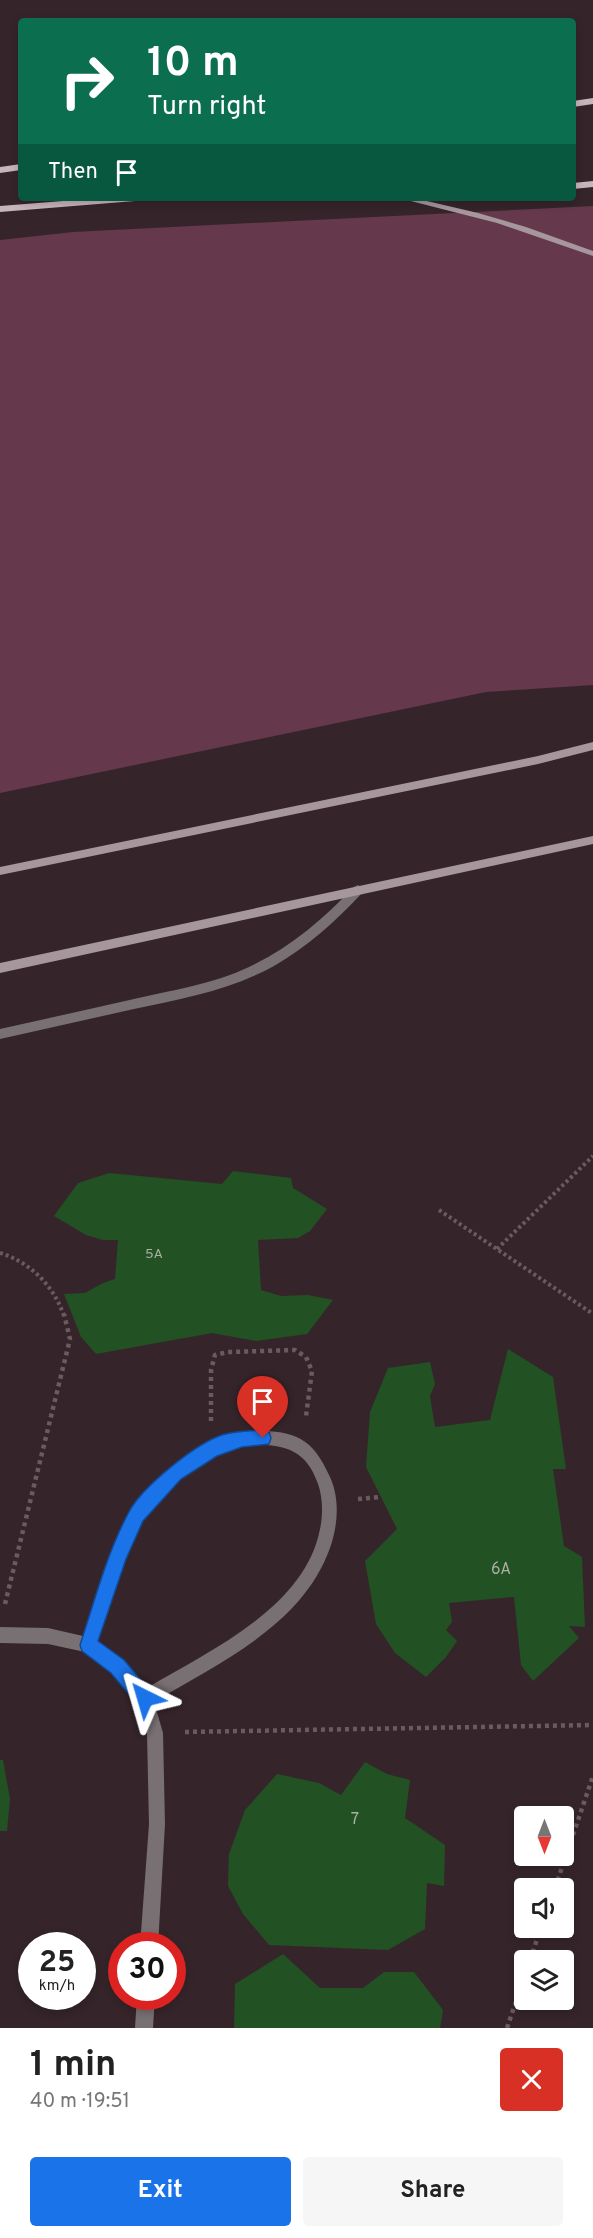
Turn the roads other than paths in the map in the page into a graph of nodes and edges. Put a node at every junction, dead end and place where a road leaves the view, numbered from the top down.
1 (593, 101) edge
2 (576, 104) edge
3 (18, 167) edge
4 (0, 170) edge
5 (593, 184) edge
6 (576, 186) edge
7 (98, 201) edge
8 (417, 201) edge
9 (0, 209) edge
10 (593, 254) edge
11 (593, 746) edge
12 (593, 840) edge
13 (0, 871) edge
14 (358, 890) junction
15 (0, 968) edge
16 (0, 1034) edge
17 (0, 1635) edge
18 (88, 1645) junction
19 (145, 1698) junction
20 (150, 1932) edge
21 (145, 2010) edge
22 (144, 2028) edge

1 - 2 main road
3 - 4 main road
5 - 6 main road
7 - 9 main road
8 - 10 main road
11 - 13 main road
12 - 14 main road
14 - 15 main road
14 - 16 street
17 - 18 street
18 - 19 street
18 - 19 street
19 - 20 street
21 - 22 street

